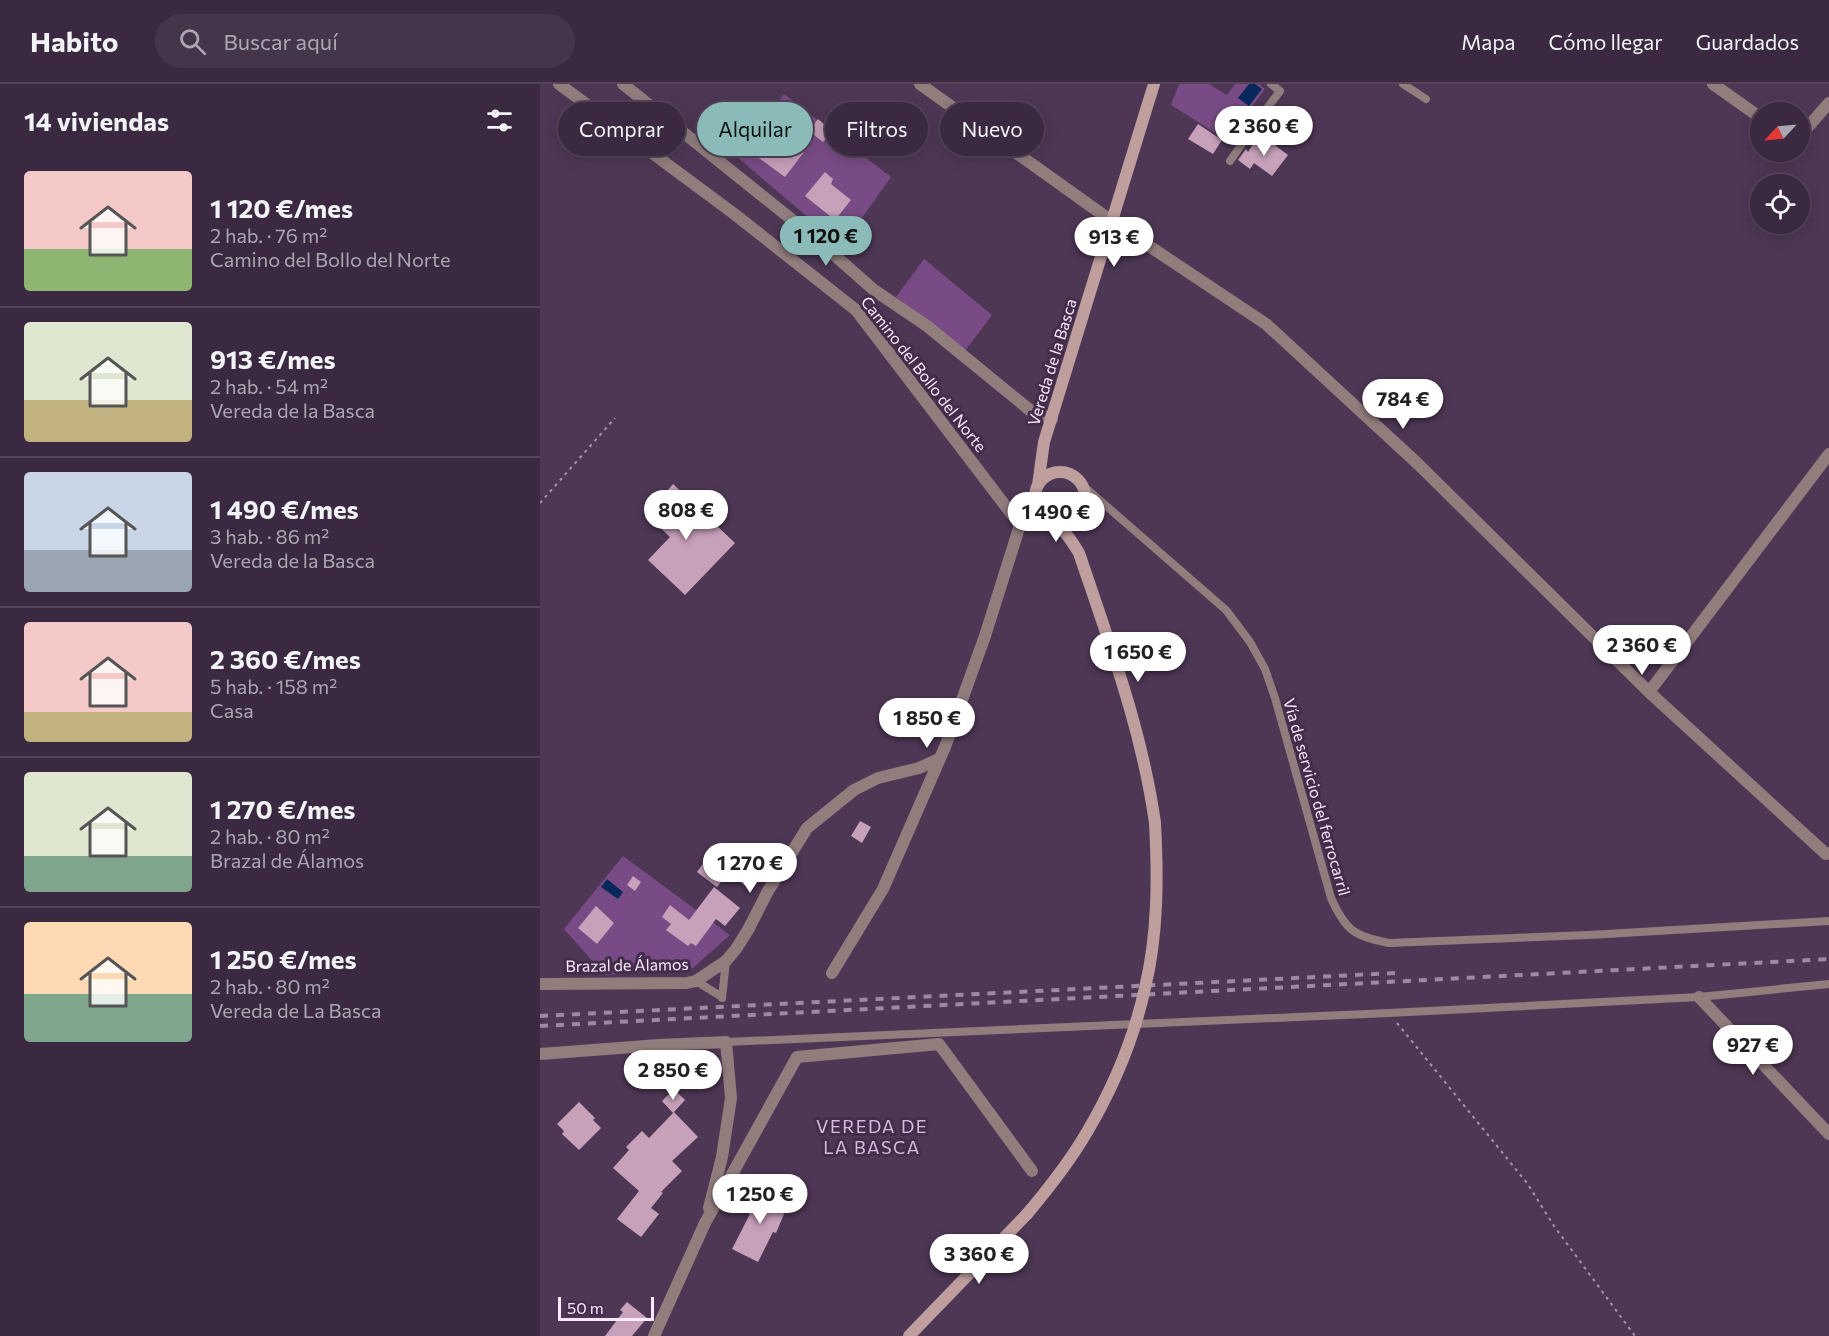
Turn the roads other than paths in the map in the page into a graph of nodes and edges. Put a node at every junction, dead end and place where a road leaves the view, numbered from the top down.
1 (559, 84) edge
2 (623, 84) edge
3 (920, 84) edge
4 (1154, 84) edge
5 (1271, 84) edge
6 (1403, 84) edge
7 (1713, 84) edge
8 (1426, 99) dead end
9 (1829, 102) edge
10 (1750, 110) edge
11 (1262, 115) junction
12 (1810, 124) edge
13 (1283, 131) dead end
14 (1230, 161) dead end
15 (1113, 222) junction
16 (1052, 418) junction
17 (1044, 442) junction
18 (1829, 454) edge
19 (1065, 472) junction
20 (1081, 484) junction
21 (1037, 490) junction
22 (1105, 506) junction
23 (1081, 511) junction
24 (1045, 516) junction
25 (1020, 525) junction
26 (1078, 553) junction
27 (1649, 692) junction
28 (939, 759) junction
29 (1828, 854) edge
30 (1829, 921) edge
31 (726, 961) junction
32 (831, 973) dead end
33 (696, 981) junction
34 (540, 984) edge
35 (1829, 984) edge
36 (1699, 996) junction
37 (726, 1042) junction
38 (540, 1054) edge
39 (1829, 1134) edge
40 (1032, 1171) dead end
41 (705, 1223) junction
42 (654, 1336) edge
43 (909, 1336) edge

1 - 25 street, Camino del Bollo del Norte
2 - 16 street
3 - 15 street
4 - 15 street, Vereda de la Basca
5 - 11 lane
6 - 8 lane
7 - 10 street
9 - 12 street
11 - 13 lane
11 - 14 lane
15 - 16 street, Vereda de la Basca
15 - 27 street
16 - 17 street, Vereda de la Basca
17 - 19 street, Vereda de la Basca
17 - 21 street, Vereda de la Basca
18 - 27 street
19 - 20 street
19 - 21 street
20 - 22 lane, Vía de servicio del ferrocarril
20 - 23 street
21 - 24 street
21 - 25 street, Vereda de la Basca
22 - 23 lane
22 - 30 lane, Vía de servicio del ferrocarril
23 - 24 street
23 - 26 street
24 - 25 street
24 - 26 street
25 - 28 street, Vereda de la Basca
26 - 43 street, bridge
27 - 29 street
28 - 31 street, Brazal de Álamos
28 - 32 street, Vereda de la Basca
31 - 33 street, Brazal de Álamos
31 - 33 lane
33 - 34 street, Brazal de Álamos
35 - 36 lane
36 - 37 lane
36 - 39 street
37 - 38 street
37 - 41 street
40 - 41 street
41 - 42 street

